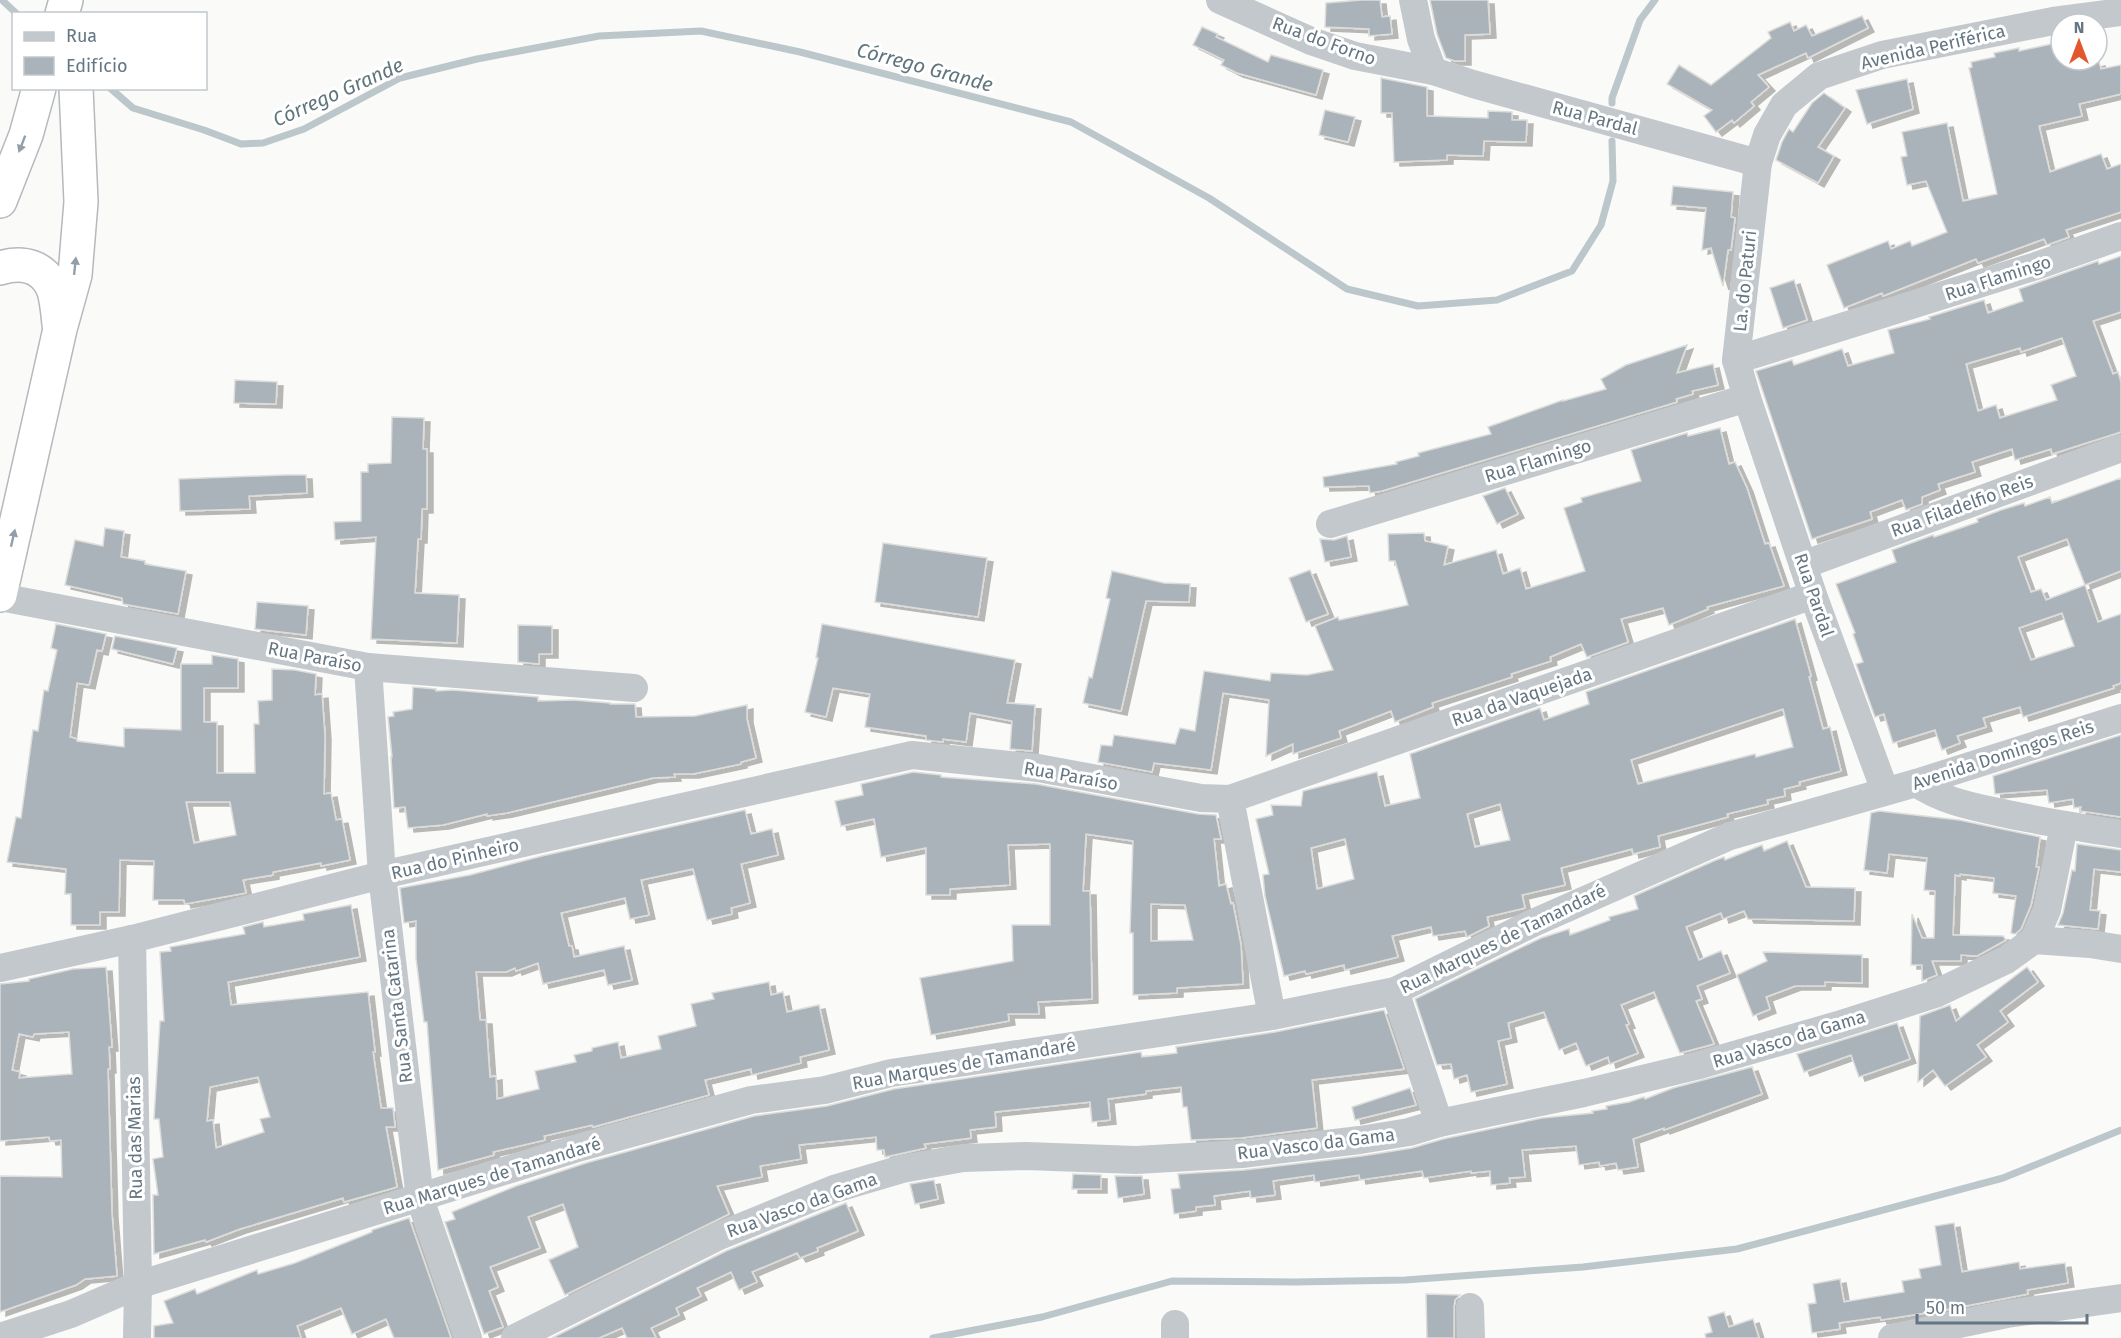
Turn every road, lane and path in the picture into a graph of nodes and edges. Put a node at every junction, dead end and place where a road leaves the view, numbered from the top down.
1 (1220, 0) edge
2 (1413, 0) edge
3 (2121, 12) edge
4 (1433, 71) junction
5 (38, 90) edge
6 (76, 90) edge
7 (1758, 163) junction
8 (0, 201) edge
9 (2121, 236) edge
10 (0, 268) edge
11 (60, 329) junction
12 (1736, 360) junction
13 (1746, 398) junction
14 (2121, 448) edge
15 (1330, 524) dead end
16 (1803, 565) junction
17 (1813, 595) junction
18 (0, 596) edge
19 (368, 667) junction
20 (634, 688) dead end
21 (2121, 718) edge
22 (912, 755) joint
23 (1917, 783) junction
24 (1885, 791) junction
25 (1230, 799) junction
26 (2064, 826) junction
27 (2121, 834) edge
28 (382, 875) junction
29 (132, 939) junction
30 (2034, 940) junction
31 (2121, 949) edge
32 (0, 968) edge
33 (1395, 991) junction
34 (1272, 1016) junction
35 (1439, 1123) junction
36 (420, 1199) junction
37 (138, 1285) junction
38 (2121, 1298) edge
39 (1470, 1307) dead end
40 (0, 1337) edge
41 (137, 1338) edge
42 (468, 1338) edge
43 (515, 1338) edge
44 (1471, 1338) edge
45 (1892, 1338) edge

1 - 4 street, Rua do Forno
2 - 4 street
3 - 7 street, Avenida Periférica
4 - 7 street, Rua Pardal
5 -> 8 highway
11 -> 6 highway
7 - 12 street, La. do Paturi
9 - 12 street, Rua Flamingo
10 - 11 highway
18 -> 11 highway
12 - 13 street, La. do Paturi
13 - 15 street, Rua Flamingo
13 - 16 street, Rua Pardal
14 - 16 street, Rua Filadelfio Reis
16 - 17 street, Rua Pardal
17 - 24 street, Rua Pardal
17 - 25 street, Rua da Vaquejada
18 - 19 street, Rua Paraíso
19 - 20 street, Rua Paraíso
19 - 28 street, Rua Santa Catarina
21 - 23 street, Avenida Domingos Reis
22 - 25 street, Rua Paraíso
22 - 28 street, Rua do Pinheiro
23 - 24 street, Avenida Domingos Reis
23 - 26 street
24 - 33 street, Rua Marques de Tamandaré
25 - 34 street
26 - 27 street
26 - 30 street
28 - 29 street, Rua do Pinheiro
28 - 36 street, Rua Santa Catarina
29 - 32 street, Rua do Pinheiro
29 - 37 street, Rua das Marias
30 - 31 street
30 - 35 street, Rua Vasco da Gama
33 - 34 street, Rua Marques de Tamandaré
33 - 35 street
34 - 36 street, Rua Marques de Tamandaré
35 - 43 street, Rua Vasco da Gama
36 - 37 street, Rua Marques de Tamandaré
36 - 42 street, Rua Santa Catarina
37 - 40 street, Rua Marques de Tamandaré
37 - 41 street, Rua das Marias
38 - 45 street
39 - 44 street

